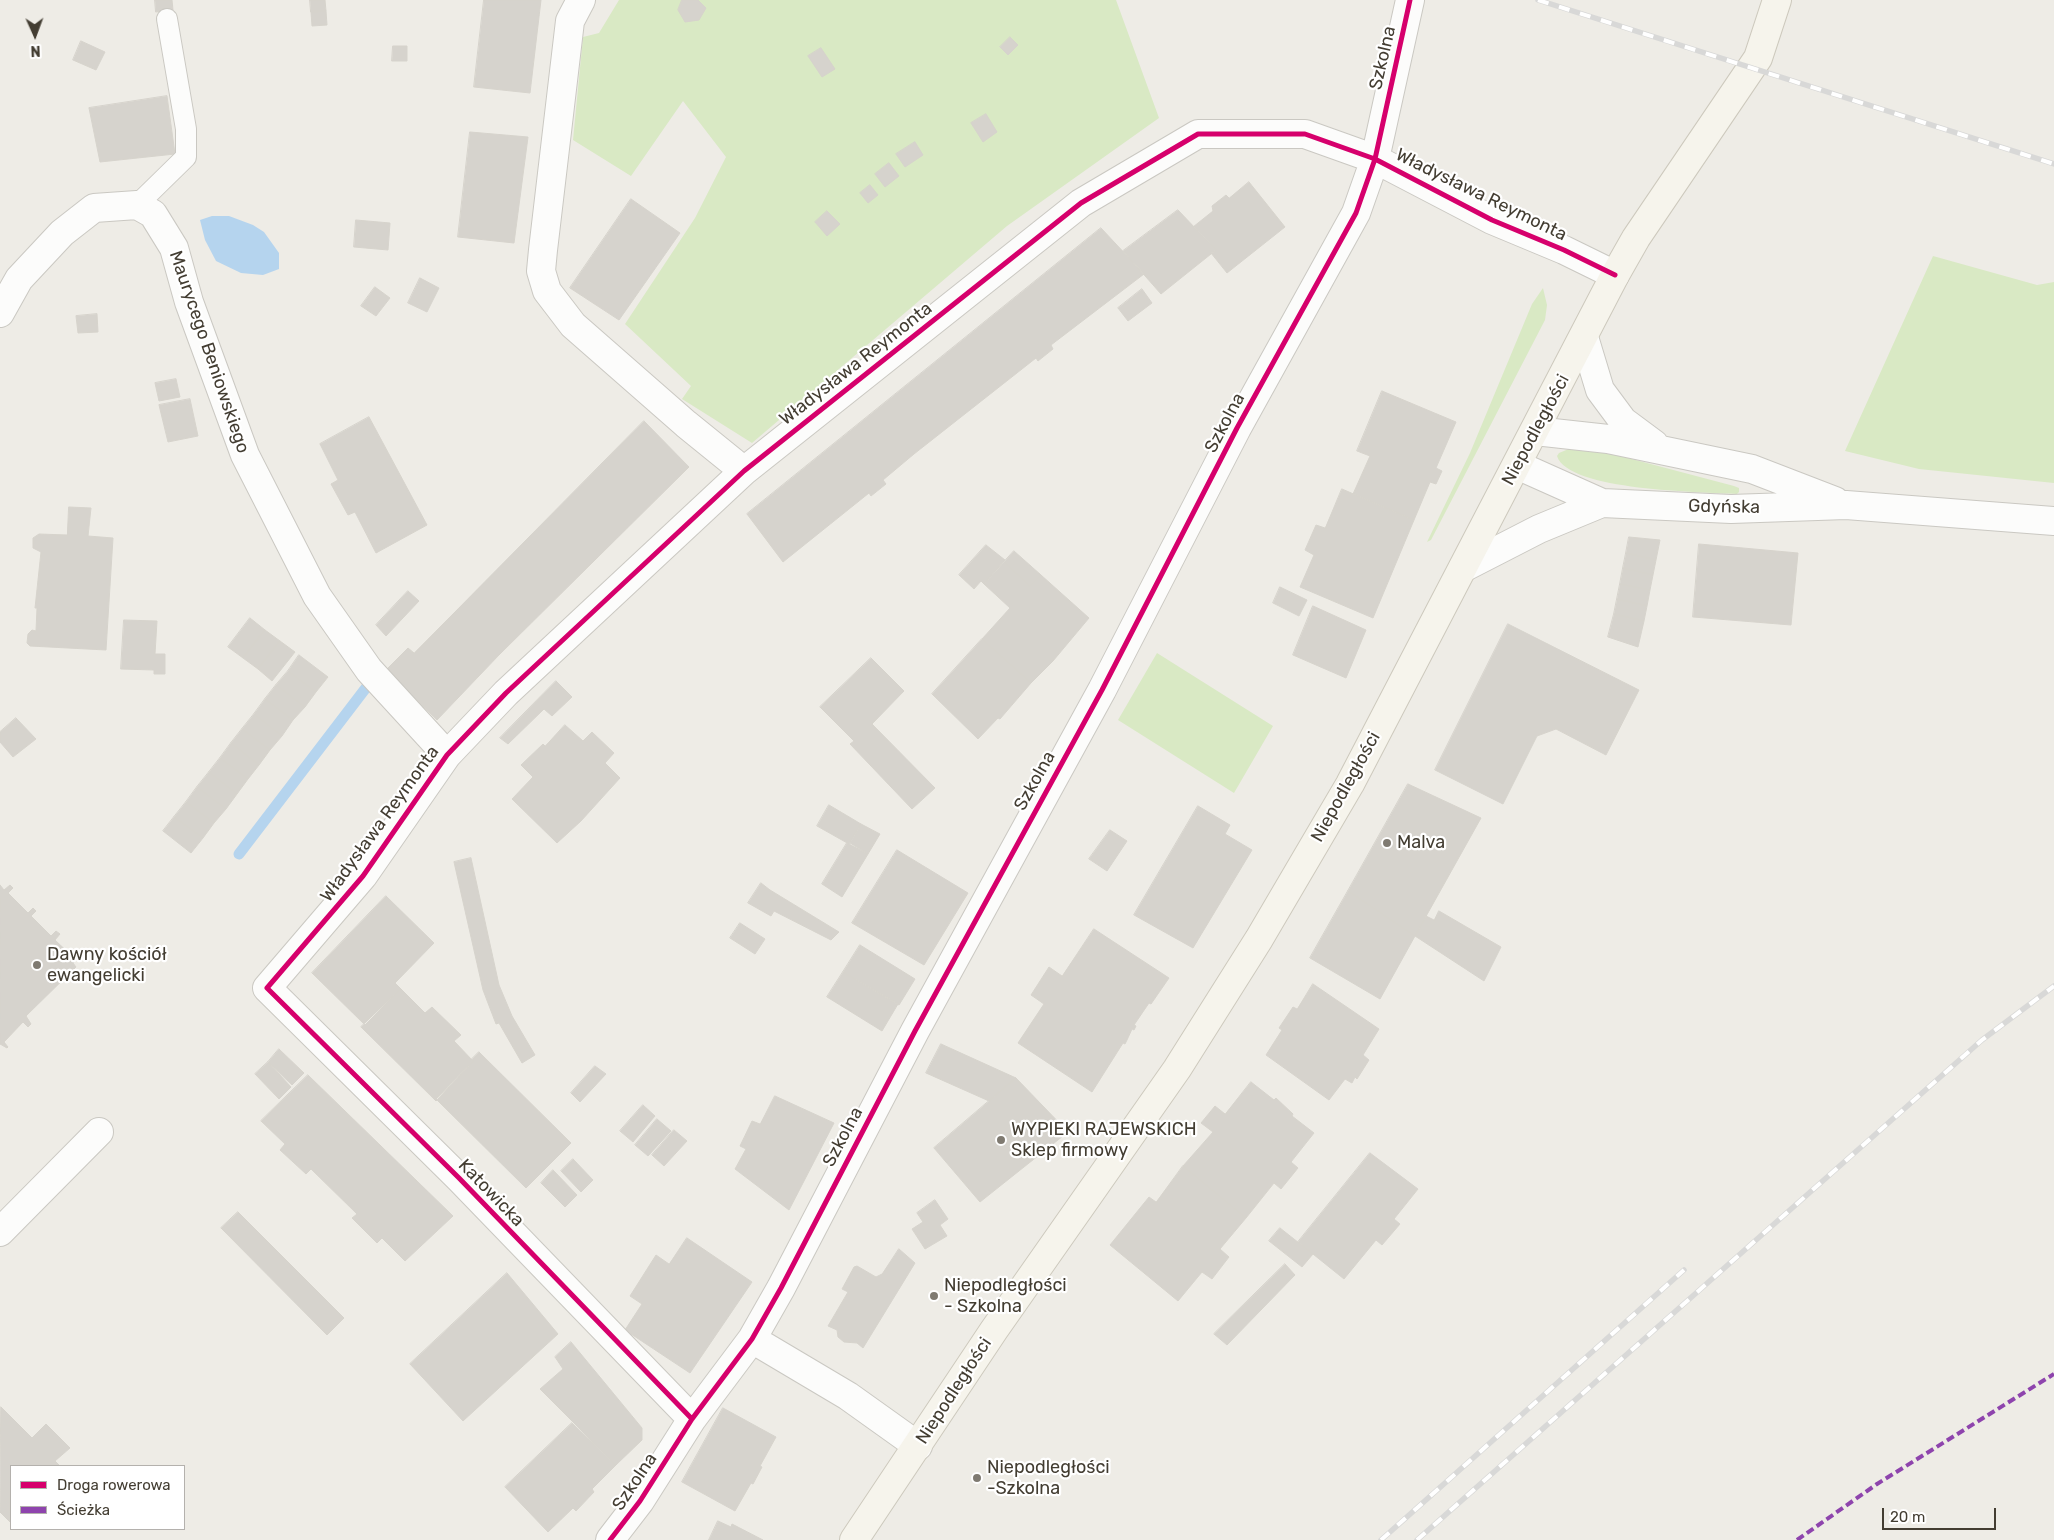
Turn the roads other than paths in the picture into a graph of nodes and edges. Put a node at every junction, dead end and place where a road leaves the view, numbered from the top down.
1 (581, 0) edge
2 (1410, 0) edge
3 (1777, 0) edge
4 (167, 19) dead end
5 (1375, 159) junction
6 (137, 205) junction
7 (1615, 275) junction
8 (0, 313) edge
9 (1584, 337) junction
10 (1535, 431) junction
11 (1659, 448) junction
12 (1517, 465) junction
13 (744, 471) junction
14 (1602, 504) junction
15 (1846, 505) junction
16 (2054, 521) edge
17 (1463, 568) junction
18 (447, 755) junction
19 (267, 988) joint
20 (99, 1132) dead end
21 (0, 1232) edge
22 (752, 1339) junction
23 (692, 1419) junction
24 (918, 1446) junction
25 (610, 1540) edge
26 (854, 1540) edge

1 - 13 street
2 - 5 street, Szkolna
3 - 7 main road, Niepodległości
4 - 6 lane
5 - 7 street, Władysława Reymonta
5 - 13 street, Władysława Reymonta
5 - 22 street, Szkolna
6 - 8 street
6 - 18 street, Maurycego Beniowskiego
7 - 9 main road, Niepodległości
9 - 10 main road, Niepodległości
9 - 11 street, Gdyńska
10 - 11 street, Gdyńska
10 - 12 main road, Niepodległości
11 - 15 street, Gdyńska
12 - 14 street, Gdyńska
12 - 17 main road, Niepodległości
13 - 18 street, Władysława Reymonta
14 - 15 street, Gdyńska
14 - 17 street, Gdyńska
15 - 16 street, Gdyńska
17 - 24 main road, Niepodległości
18 - 19 street, Władysława Reymonta
19 - 23 street, Katowicka
20 - 21 street
22 - 23 street, Szkolna
22 - 24 street
23 - 25 street, Szkolna
24 - 26 main road, Niepodległości

